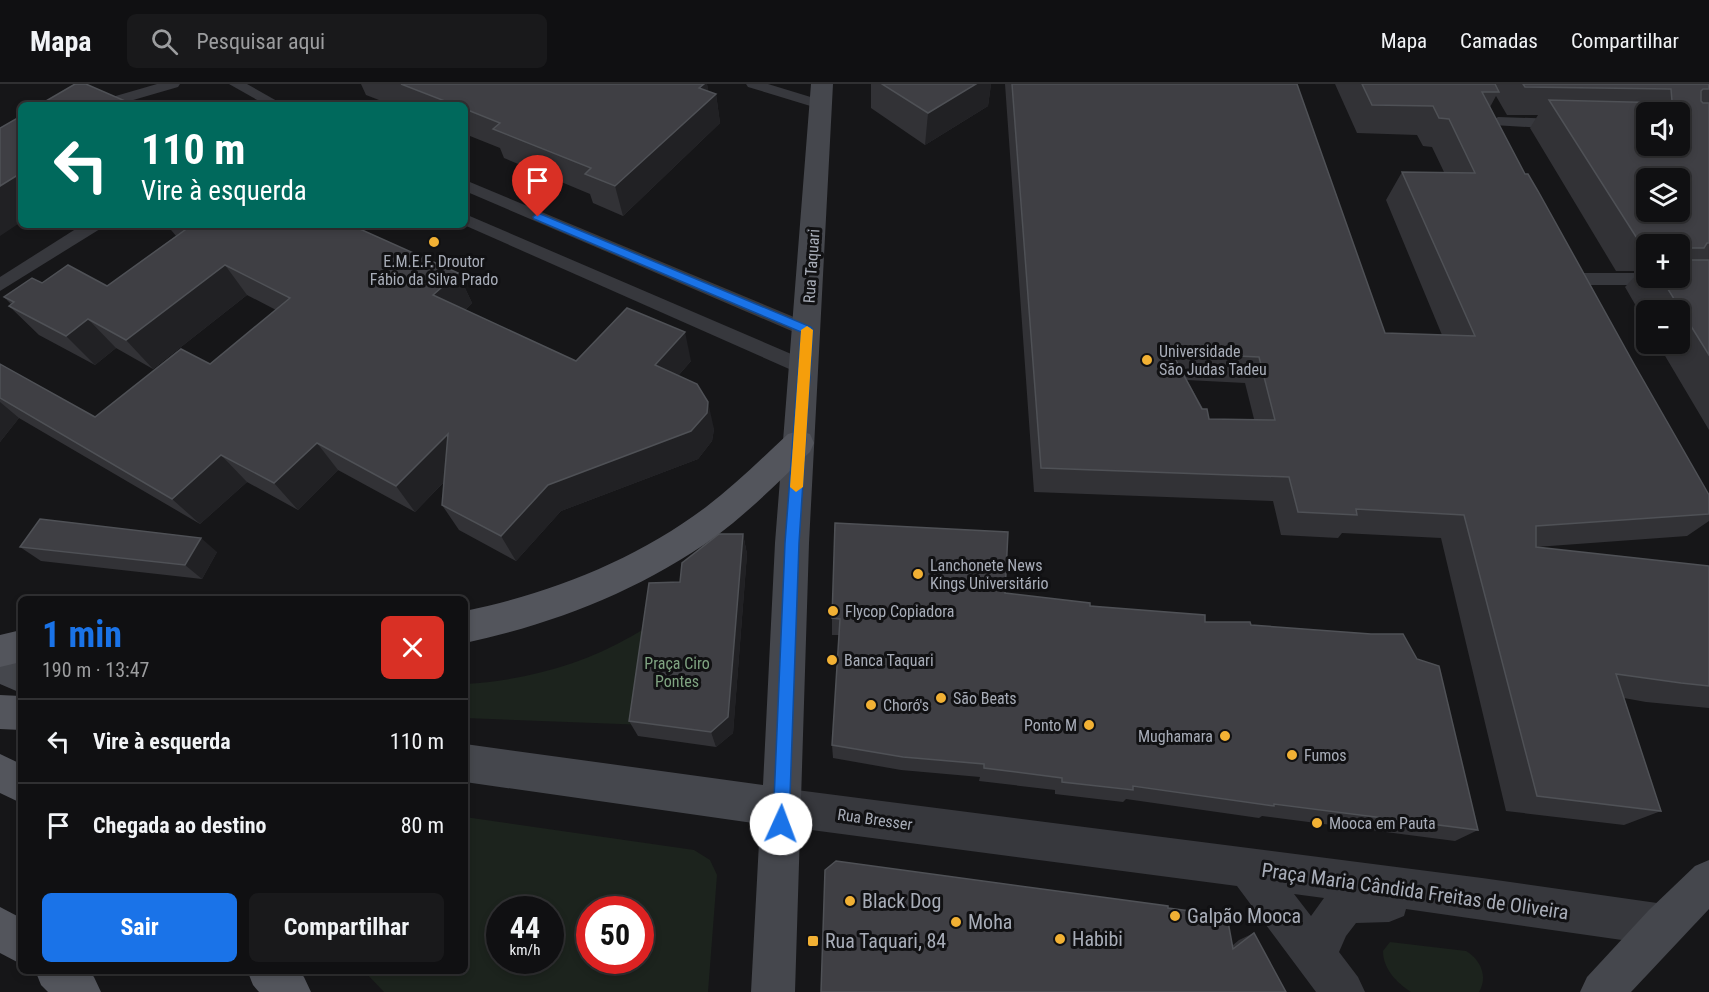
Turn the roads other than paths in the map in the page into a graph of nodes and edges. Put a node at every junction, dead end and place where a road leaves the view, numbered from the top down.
1 (173, 84) edge
2 (237, 84) edge
3 (753, 84) edge
4 (822, 94) edge
5 (110, 102) edge
6 (270, 102) edge
7 (1498, 123) edge
8 (1575, 124) edge
9 (468, 186) edge
10 (519, 208) junction
11 (468, 220) edge
12 (89, 228) edge
13 (491, 230) junction
14 (1575, 268) joint
15 (1709, 279) edge
16 (0, 285) edge
17 (1598, 308) edge
18 (807, 330) junction
19 (803, 367) junction
20 (799, 442) junction
21 (468, 626) edge
22 (18, 647) edge
23 (0, 651) edge
24 (0, 667) edge
25 (18, 675) edge
26 (0, 712) edge
27 (18, 713) edge
28 (468, 763) edge
29 (0, 773) edge
30 (18, 782) edge
31 (782, 807) junction
32 (1249, 869) junction
33 (1709, 880) edge
34 (1422, 891) junction
35 (1664, 925) junction
36 (0, 928) edge
37 (18, 941) edge
38 (1316, 957) junction
39 (60, 974) edge
40 (272, 974) edge
41 (79, 992) edge
42 (289, 992) edge
43 (773, 992) edge
44 (1343, 992) edge
45 (1602, 992) edge

1 - 5 lane
2 - 6 lane
3 - 4 lane
4 - 18 main road, Rua Taquari
7 - 8 lane
9 - 10 lane
10 - 13 lane
10 - 18 lane
11 - 13 lane
12 - 16 lane
13 - 19 lane
14 - 15 lane
14 - 17 street
18 - 19 main road, Rua Taquari
19 - 20 main road, Rua Taquari
20 - 21 main road
20 - 31 main road, Rua Taquari
22 - 23 main road
24 - 25 main road
26 - 27 main road
28 - 31 main road, Rua Bresser
29 - 30 main road
31 - 32 street, Rua Bresser
31 - 43 main road
32 - 34 street, Praça Maria Cândida Freitas de Oliveira
32 - 38 street, Praça Maria Cândida Freitas de Oliveira
33 - 35 main road
34 - 35 street, Praça Maria Cândida Freitas de Oliveira
34 - 38 street
35 - 45 main road
36 - 37 main road
38 - 44 street, Praça Maria Cândida Freitas de Oliveira
39 - 41 main road
40 - 42 main road

